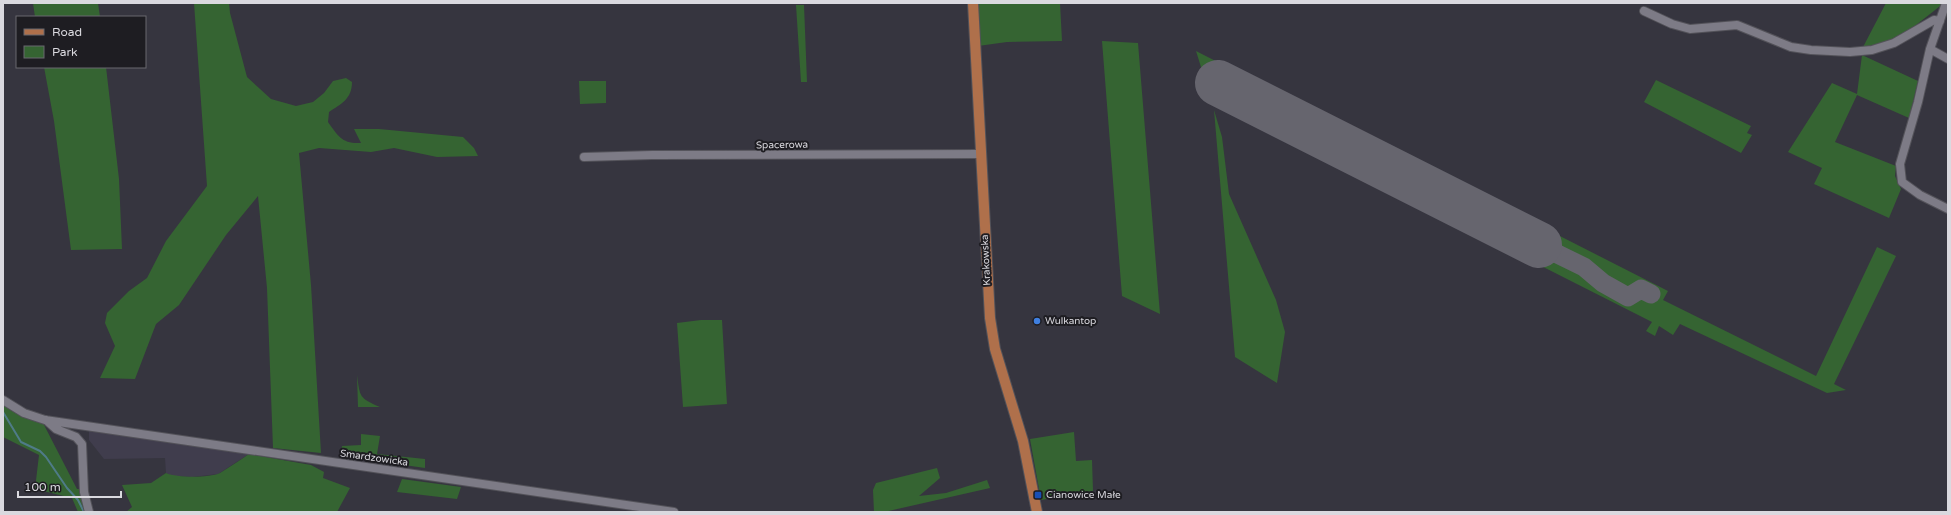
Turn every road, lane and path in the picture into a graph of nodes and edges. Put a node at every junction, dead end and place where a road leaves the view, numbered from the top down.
1 (973, 3) edge
2 (1946, 3) edge
3 (1644, 11) dead end
4 (1940, 21) junction
5 (1930, 50) junction
6 (1948, 59) edge
7 (981, 154) junction
8 (584, 157) dead end
9 (1948, 209) edge
10 (3, 400) edge
11 (45, 420) junction
12 (89, 512) edge
13 (674, 512) edge
14 (1038, 512) edge

1 - 7 main road, Krakowska
2 - 4 street
3 - 4 street
4 - 5 street
5 - 6 street
5 - 9 street
7 - 8 street, Spacerowa
7 - 14 main road, Krakowska
10 - 11 street
11 - 12 street
11 - 13 street, Smardzowicka

